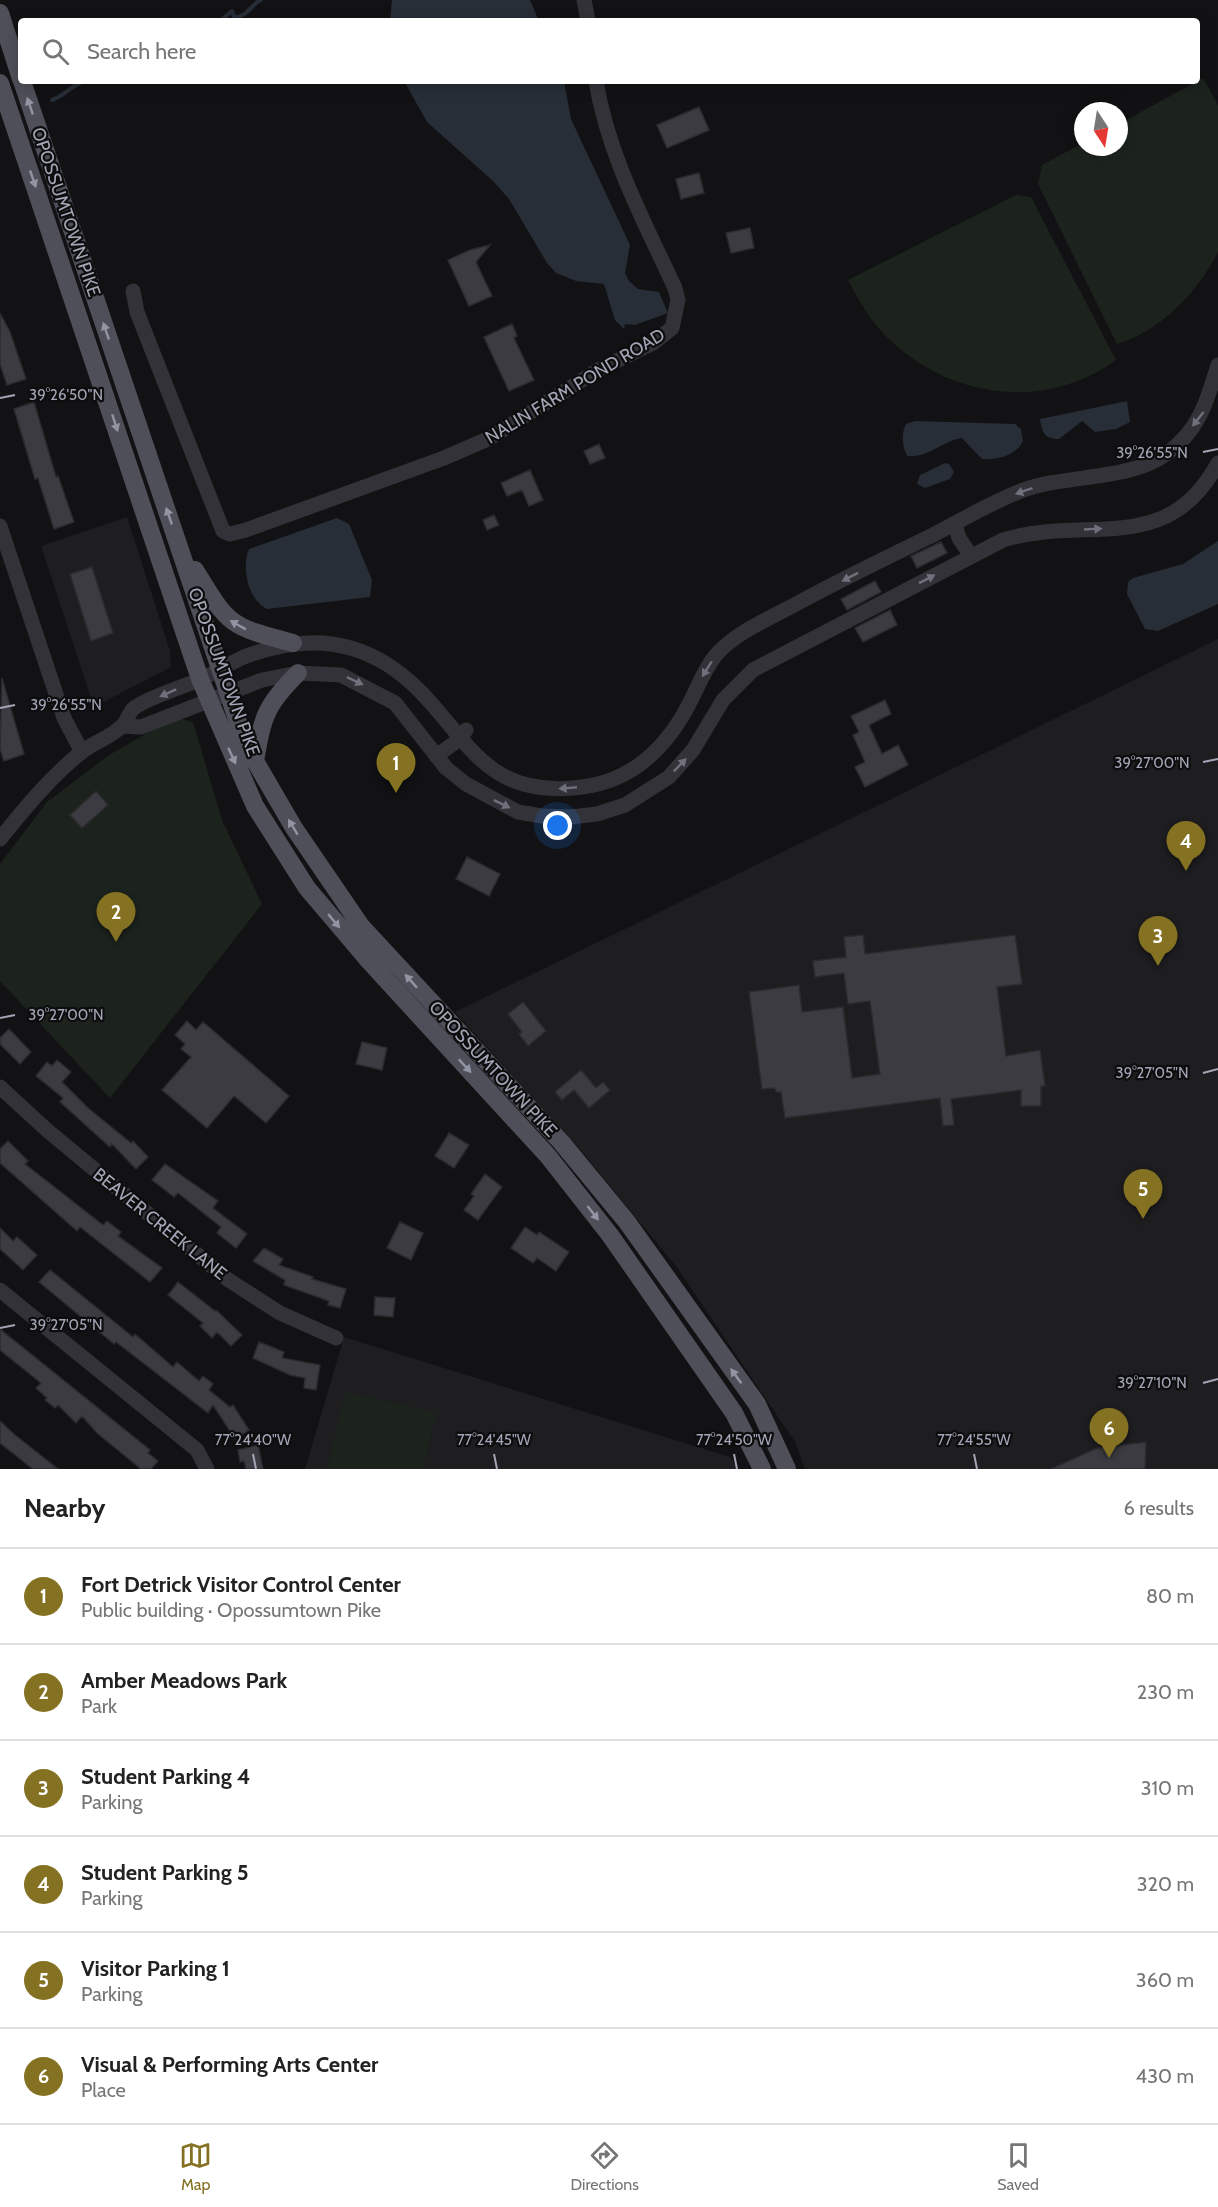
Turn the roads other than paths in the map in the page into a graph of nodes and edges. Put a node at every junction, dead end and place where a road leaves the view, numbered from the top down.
1 (585, 0) edge
2 (0, 13) edge
3 (588, 18) edge
4 (18, 70) edge
5 (0, 83) edge
6 (22, 84) edge
7 (596, 84) edge
8 (132, 291) dead end
9 (1218, 365) edge
10 (1218, 463) edge
11 (955, 524) junction
12 (0, 526) edge
13 (178, 543) junction
14 (971, 556) junction
15 (293, 643) junction
16 (221, 670) junction
17 (298, 673) junction
18 (200, 680) junction
19 (228, 693) junction
20 (210, 702) junction
21 (123, 726) junction
22 (463, 735) junction
23 (82, 752) junction
24 (436, 756) junction
25 (255, 761) junction
26 (0, 838) edge
27 (0, 1087) edge
28 (0, 1290) edge
29 (336, 1338) dead end
30 (207, 1469) edge
31 (762, 1469) edge
32 (787, 1469) edge

1 - 3 street
2 - 4 main road, OPOSSUMTOWN PIKE
5 -> 18 main road, OPOSSUMTOWN PIKE
13 -> 6 main road, OPOSSUMTOWN PIKE
7 - 8 street, NALIN FARM POND ROAD
9 -> 11 street
14 -> 10 street
11 - 14 street
11 -> 22 street
12 - 23 street
15 -> 13 main road
13 - 16 main road, OPOSSUMTOWN PIKE
24 -> 14 street
15 - 16 street
15 - 22 street
16 - 18 street
16 - 19 main road, OPOSSUMTOWN PIKE
17 - 19 street
17 -> 24 street
17 - 25 main road
18 - 20 main road, OPOSSUMTOWN PIKE
18 -> 21 street
19 - 20 street
19 - 25 main road, OPOSSUMTOWN PIKE
20 - 21 street
20 -> 31 main road, OPOSSUMTOWN PIKE
21 - 23 street
22 - 24 street
23 - 26 street
32 -> 25 main road, OPOSSUMTOWN PIKE
27 - 29 street, BEAVER CREEK LANE
28 - 30 street

